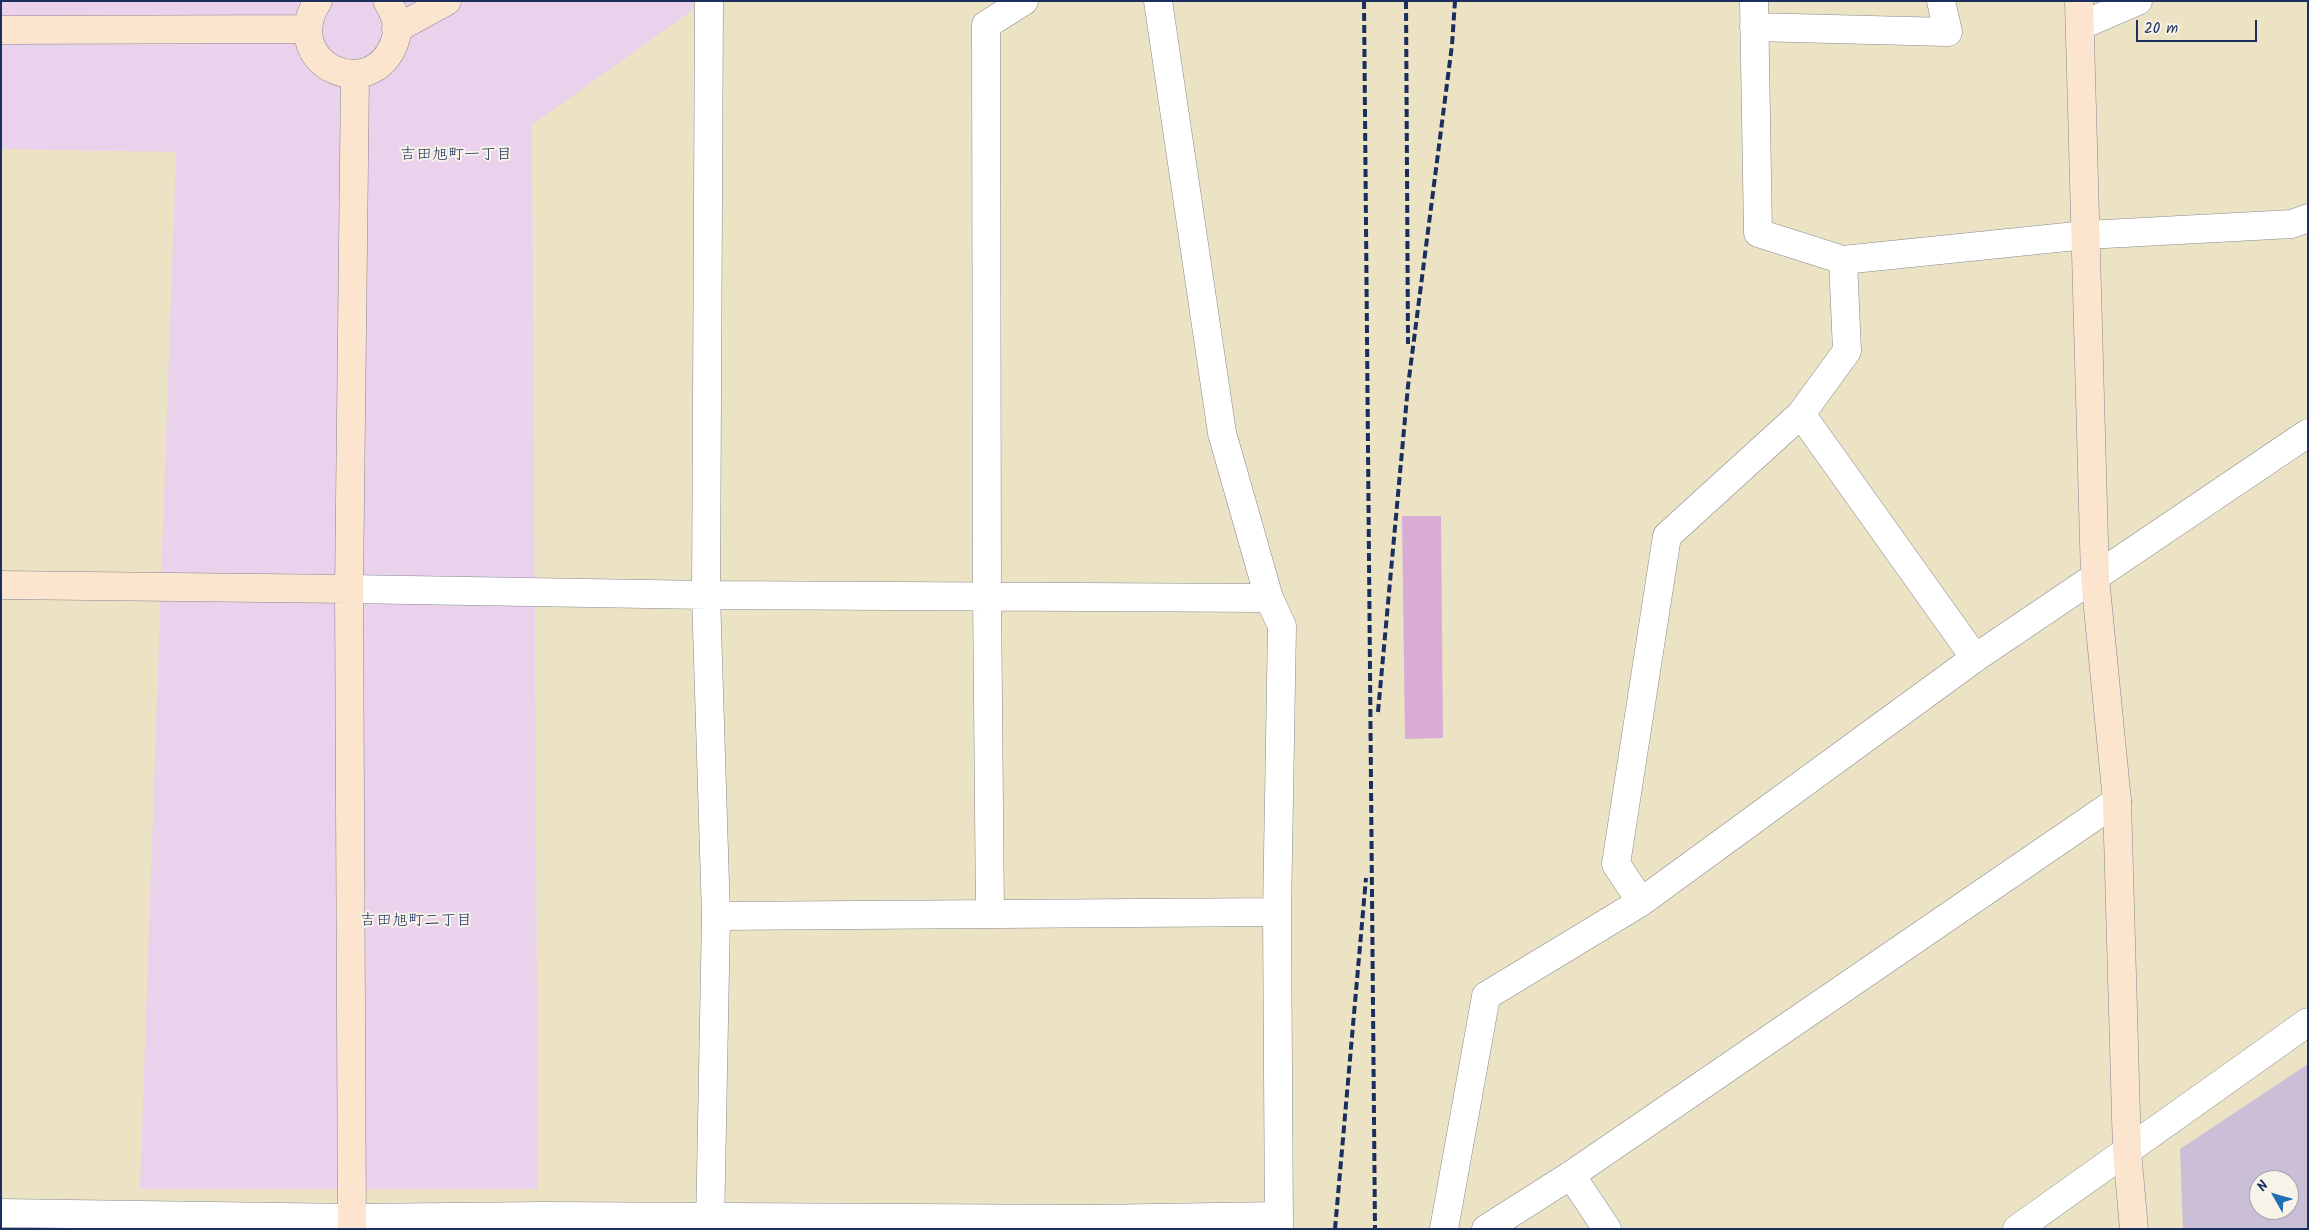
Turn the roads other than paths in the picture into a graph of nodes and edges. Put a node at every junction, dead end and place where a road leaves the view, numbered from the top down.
1 (318, 1) edge
2 (387, 1) edge
3 (447, 1) edge
4 (709, 1) edge
5 (1024, 1) edge
6 (1158, 1) edge
7 (1941, 1) edge
8 (2138, 1) edge
9 (1754, 14) edge
10 (2080, 14) edge
11 (307, 29) junction
12 (396, 29) junction
13 (1, 30) edge
14 (355, 74) junction
15 (2308, 218) edge
16 (2086, 235) junction
17 (1843, 260) junction
18 (1800, 414) junction
19 (2308, 433) edge
20 (2095, 578) junction
21 (1, 584) edge
22 (349, 589) junction
23 (706, 595) junction
24 (987, 596) junction
25 (1269, 598) junction
26 (1975, 658) junction
27 (2117, 801) junction
28 (1641, 902) junction
29 (1277, 912) junction
30 (990, 914) junction
31 (716, 916) junction
32 (2308, 1022) edge
33 (2127, 1151) junction
34 (1571, 1175) junction
35 (1, 1213) edge
36 (1279, 1222) edge
37 (710, 1223) edge
38 (352, 1224) edge
39 (1444, 1229) edge
40 (1486, 1229) edge
41 (1607, 1229) edge
42 (2017, 1229) edge
43 (2134, 1229) edge

1 - 11 street
2 - 12 street
3 - 12 street
4 - 23 street
5 - 24 street
6 - 25 street
7 - 9 street
8 - 10 street
9 - 17 street
10 - 16 street
11 - 13 street
11 - 14 street
12 - 14 street
14 - 22 street
15 - 16 street
16 - 17 street
16 - 20 street
17 - 18 street
18 - 26 street
18 - 28 street
19 - 20 street
20 - 26 street
20 - 27 street
21 - 22 street
22 - 23 street
22 - 38 street
23 - 24 street
23 - 31 street
24 - 25 street
24 - 30 street
25 - 29 street
26 - 28 street
27 - 33 street
27 - 34 street
28 - 39 street
29 - 30 street
29 - 36 street
30 - 31 street
31 - 37 street
32 - 33 street
33 - 42 street
33 - 43 street
34 - 40 street
34 - 41 street
35 - 38 street
36 - 37 street
37 - 38 street

